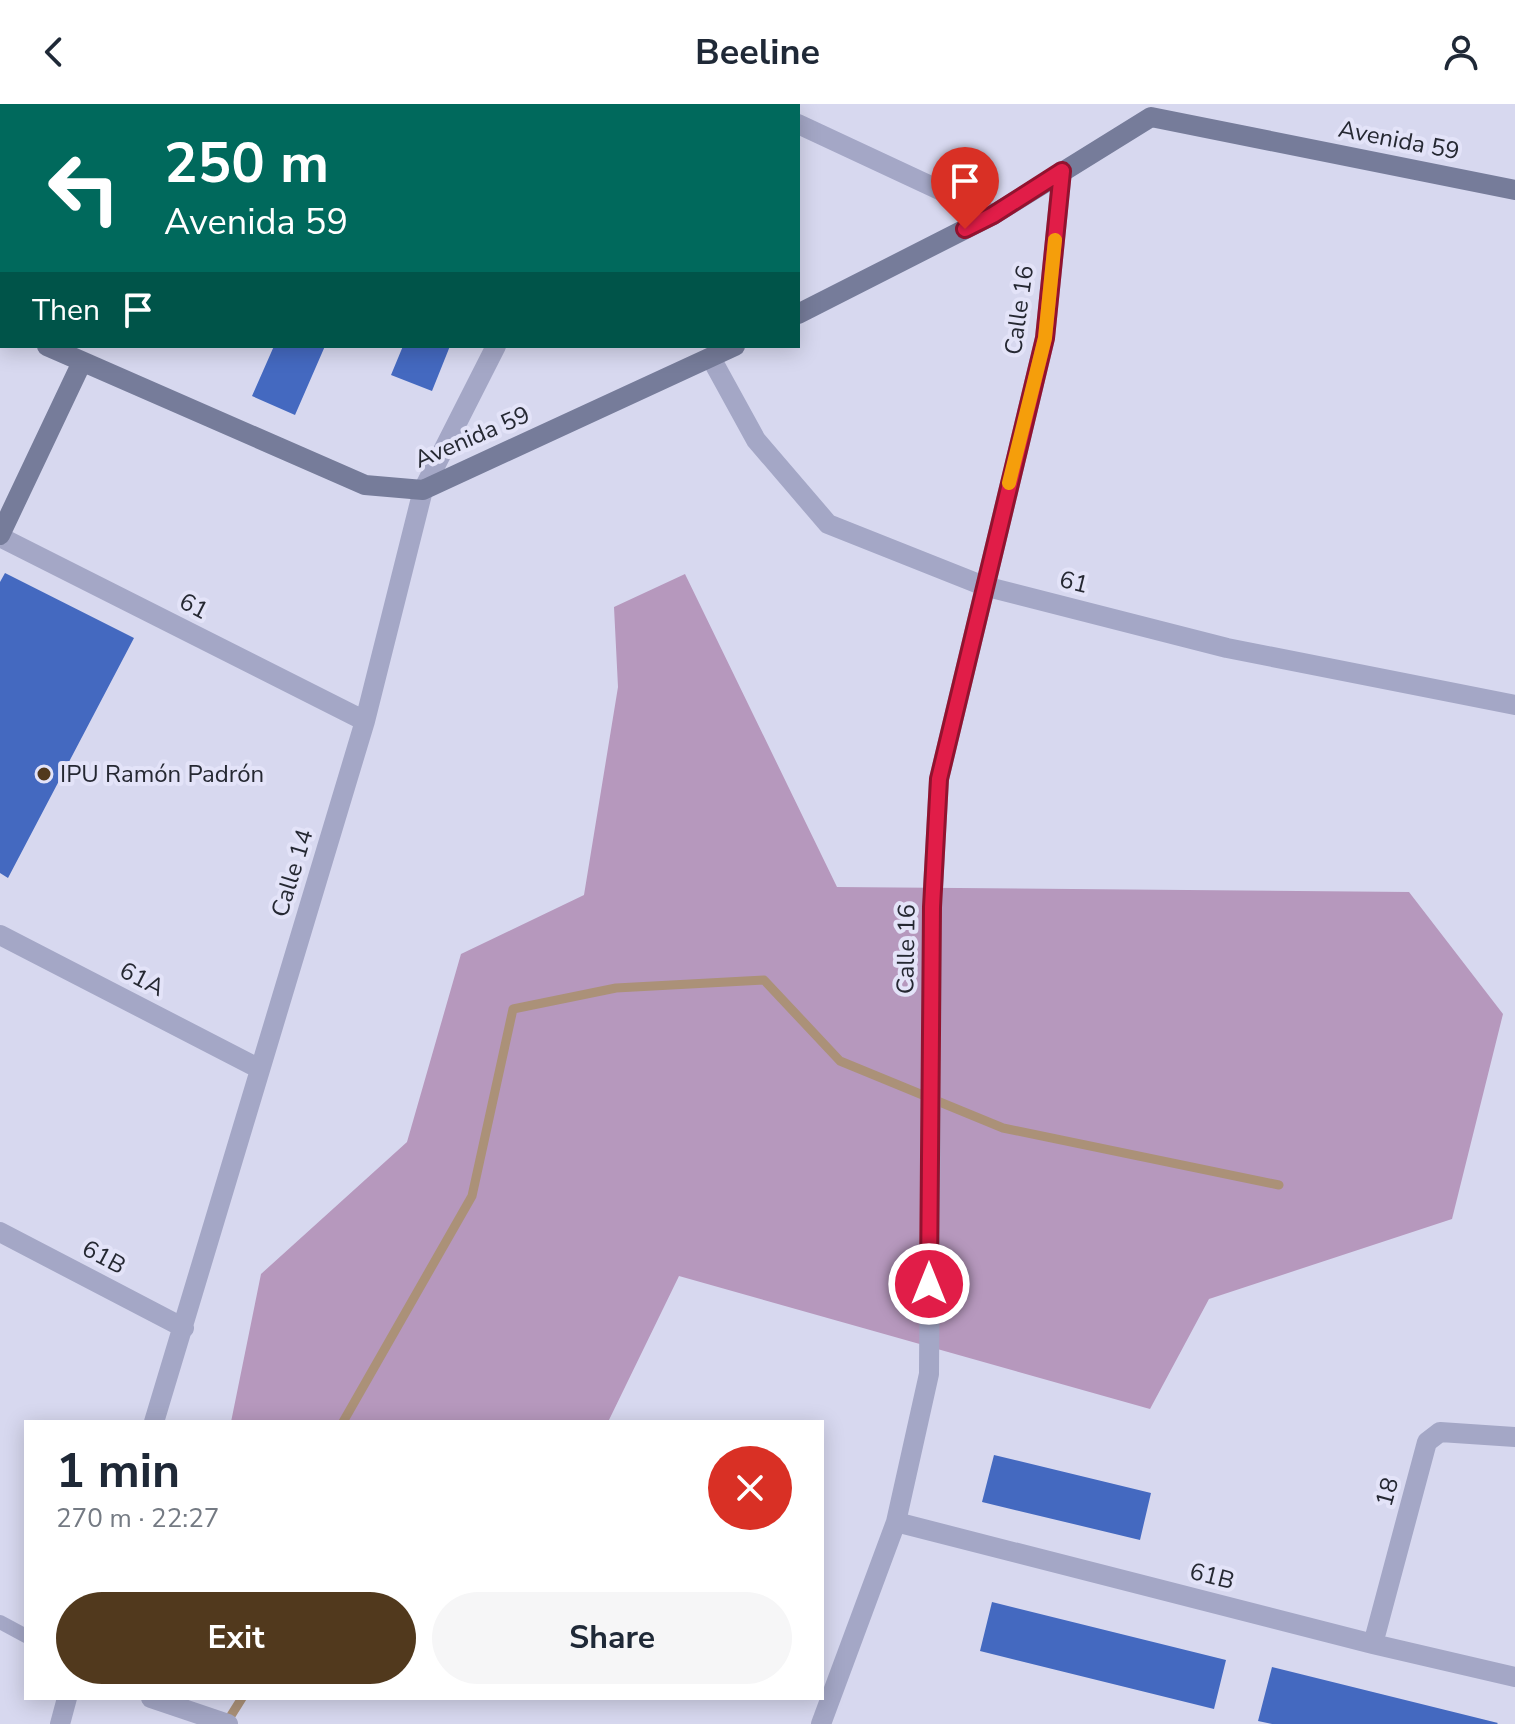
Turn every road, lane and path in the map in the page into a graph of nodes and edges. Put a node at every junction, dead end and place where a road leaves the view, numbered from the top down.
1 (1150, 110) edge
2 (800, 125) edge
3 (1062, 171) junction
4 (1515, 190) edge
5 (993, 215) junction
6 (800, 313) edge
7 (51, 348) edge
8 (495, 348) edge
9 (731, 348) edge
10 (711, 358) junction
11 (82, 362) junction
12 (423, 490) junction
13 (0, 536) edge
14 (984, 586) junction
15 (1515, 705) edge
16 (365, 721) junction
17 (0, 935) edge
18 (260, 1069) junction
19 (0, 1232) edge
20 (184, 1328) junction
21 (155, 1420) edge
22 (1515, 1437) edge
23 (896, 1522) junction
24 (0, 1622) edge
25 (24, 1635) edge
26 (1373, 1644) junction
27 (1515, 1677) edge
28 (66, 1700) edge
29 (157, 1700) edge
30 (220, 1721) edge
31 (60, 1724) edge
32 (821, 1724) edge

1 - 3 street, Avenida 59
1 - 4 street, Avenida 59
2 - 5 street
3 - 5 street, Avenida 59
3 - 14 street, Calle 16
5 - 6 street, Avenida 59
7 - 11 street, Avenida 59
8 - 12 street, Calle 14
9 - 10 street, Avenida 59
10 - 12 street, Avenida 59
10 - 14 street, 61
11 - 12 street, Avenida 59
11 - 13 street
12 - 16 street, Calle 14
13 - 16 street, 61
14 - 15 street, 61
14 - 23 street, Calle 16
16 - 18 street, Calle 14
17 - 18 street, 61A
18 - 20 street, Calle 14
19 - 20 street, 61B
20 - 21 street, Calle 14
22 - 26 street, 18
23 - 26 street, 61B
23 - 32 street, Calle 16
24 - 25 lane
26 - 27 street, 61B
28 - 31 street
29 - 30 street

